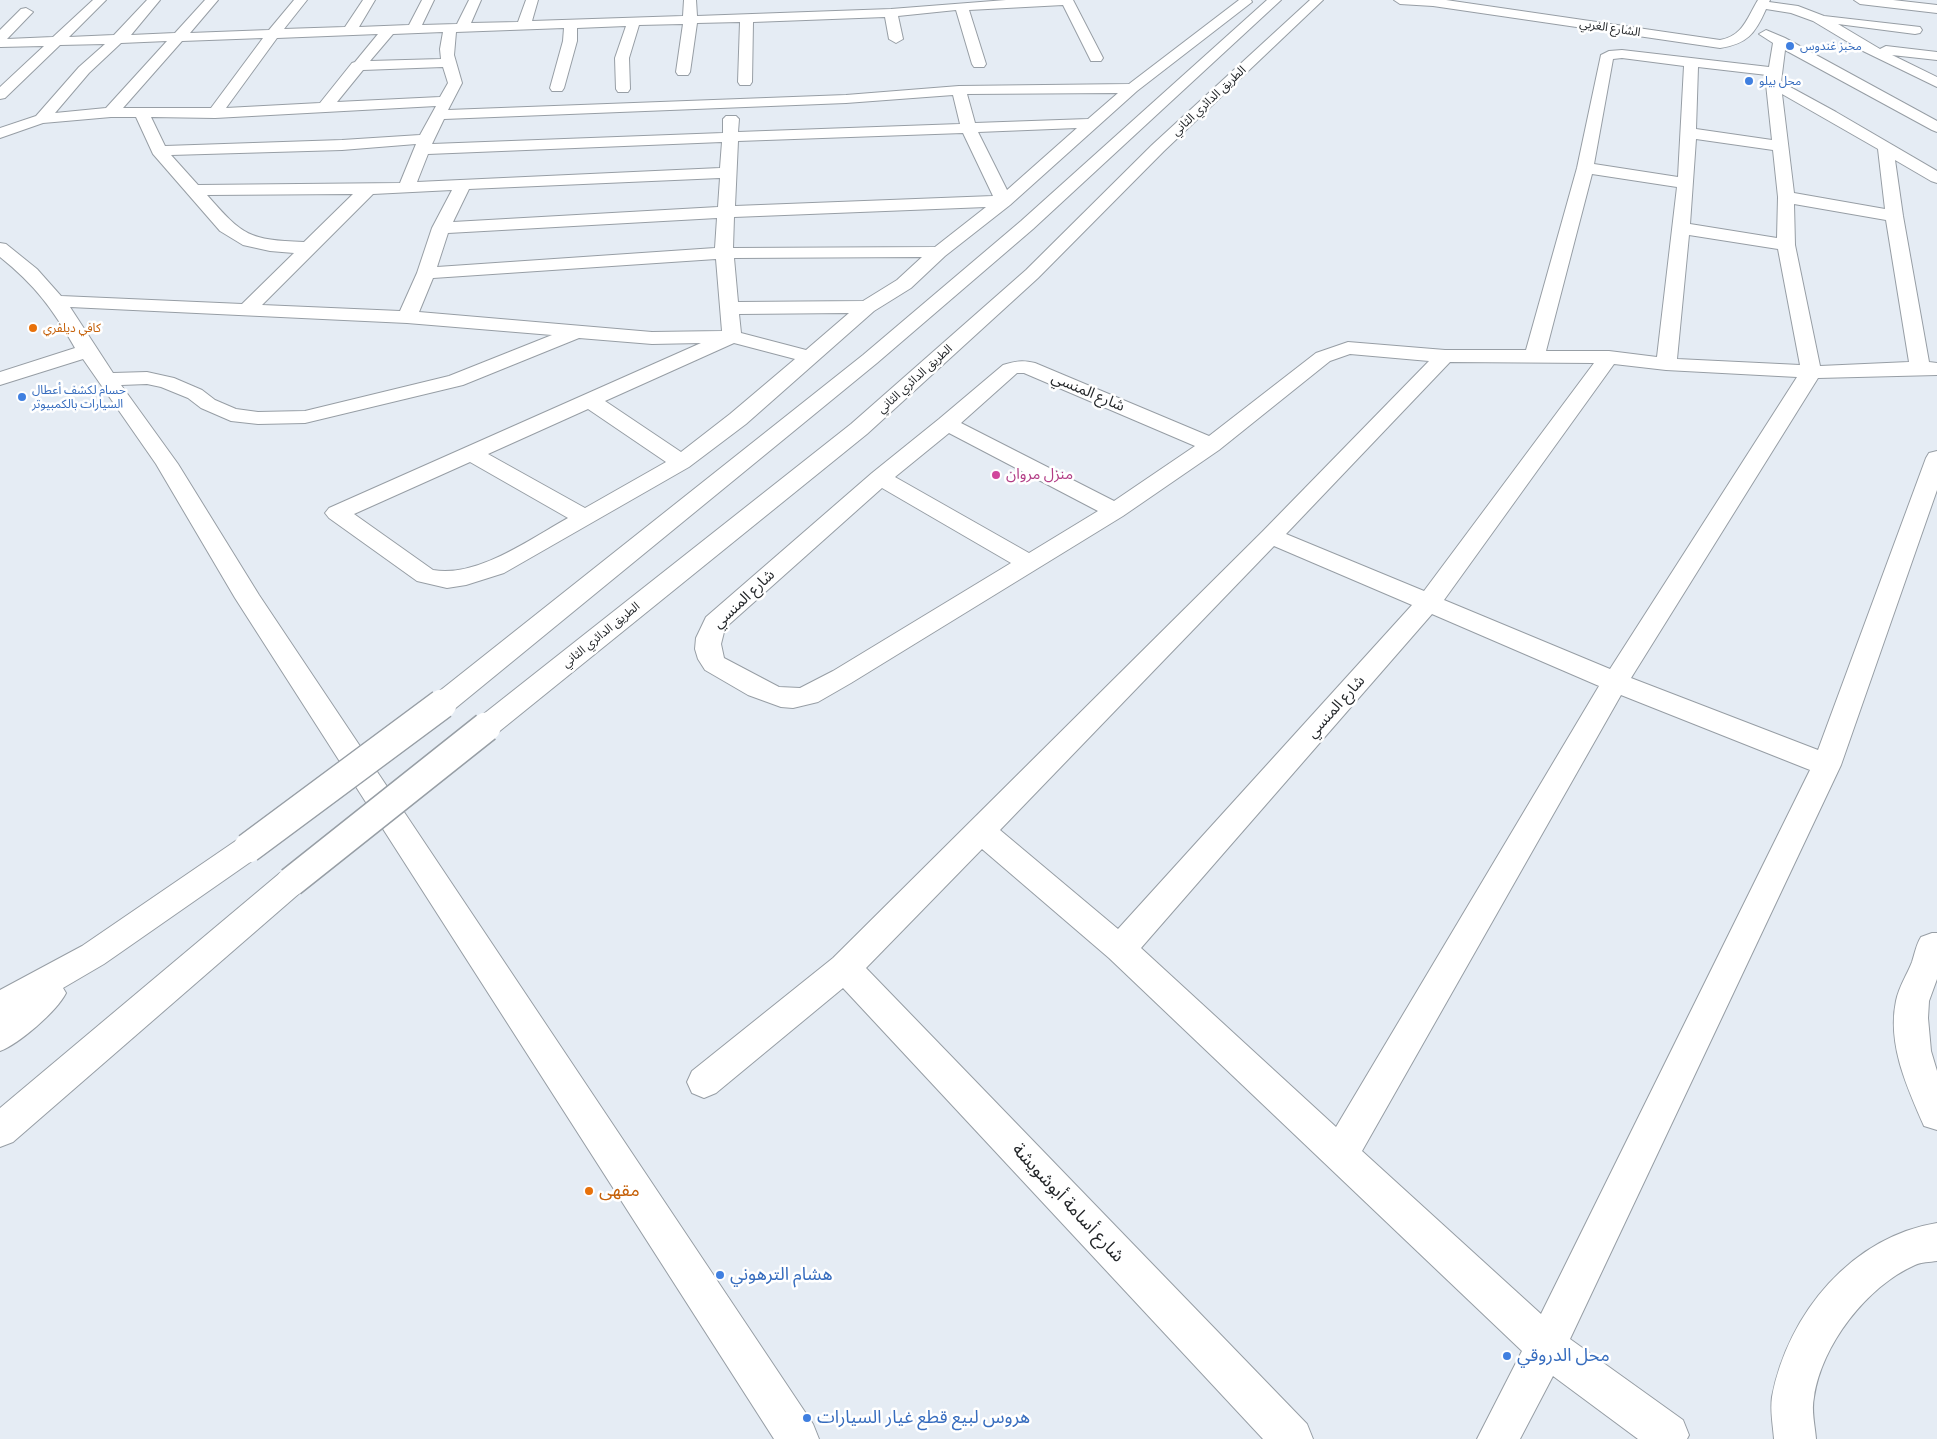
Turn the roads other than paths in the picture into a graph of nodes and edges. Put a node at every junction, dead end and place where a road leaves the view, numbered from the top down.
1 (100, 0) edge
2 (154, 0) edge
3 (212, 0) edge
4 (301, 0) edge
5 (369, 0) edge
6 (428, 0) edge
7 (475, 0) edge
8 (532, 0) edge
9 (690, 0) edge
10 (1083, 0) edge
11 (1245, 0) edge
12 (1275, 0) edge
13 (1317, 0) edge
14 (1400, 0) edge
15 (1860, 0) edge
16 (1066, 1) edge
17 (1430, 1) edge
18 (1763, 2) edge
19 (961, 6) junction
20 (1937, 9) edge
21 (26, 12) dead end
22 (891, 13) junction
23 (756, 14) junction
24 (1818, 18) junction
25 (689, 19) junction
26 (634, 21) junction
27 (571, 22) junction
28 (524, 25) junction
29 (1752, 26) junction
30 (457, 27) junction
31 (402, 28) junction
32 (350, 30) junction
33 (1915, 30) dead end
34 (273, 34) junction
35 (179, 36) junction
36 (0, 38) edge
37 (117, 39) junction
38 (896, 39) dead end
39 (55, 41) junction
40 (1780, 41) junction
41 (0, 43) edge
42 (1868, 48) junction
43 (1937, 56) edge
44 (1096, 58) dead end
45 (448, 62) junction
46 (1691, 62) junction
47 (979, 64) dead end
48 (381, 65) junction
49 (357, 66) junction
50 (683, 72) dead end
51 (1774, 78) junction
52 (745, 82) dead end
53 (1937, 83) edge
54 (557, 88) dead end
55 (1132, 88) junction
56 (623, 89) dead end
57 (959, 90) junction
58 (0, 95) edge
59 (731, 103) junction
60 (324, 108) junction
61 (442, 108) junction
62 (1929, 108) dead end
63 (1906, 110) junction
64 (111, 112) junction
65 (141, 112) junction
66 (215, 112) junction
67 (1878, 112) dead end
68 (1859, 113) dead end
69 (1831, 115) junction
70 (41, 119) junction
71 (1092, 123) junction
72 (968, 127) junction
73 (1937, 127) edge
74 (0, 133) edge
75 (1688, 133) junction
76 (732, 137) junction
77 (425, 144) junction
78 (1779, 146) junction
79 (1885, 146) junction
80 (159, 151) junction
81 (1585, 168) junction
82 (728, 173) junction
83 (1937, 178) edge
84 (1686, 183) junction
85 (464, 184) junction
86 (406, 188) junction
87 (368, 189) junction
88 (195, 190) junction
89 (1786, 198) junction
90 (1004, 202) junction
91 (725, 212) junction
92 (1894, 216) junction
93 (441, 228) junction
94 (1680, 228) junction
95 (1786, 245) junction
96 (0, 248) edge
97 (309, 248) junction
98 (939, 252) junction
99 (724, 253) junction
100 (426, 273) junction
101 (56, 301) junction
102 (867, 307) junction
103 (246, 310) junction
104 (730, 312) junction
105 (407, 318) junction
106 (575, 333) junction
107 (732, 337) junction
108 (88, 351) junction
109 (1445, 356) junction
110 (1535, 356) junction
111 (811, 357) junction
112 (1609, 357) junction
113 (1666, 364) junction
114 (1928, 368) edge
115 (1811, 372) junction
116 (0, 379) edge
117 (108, 379) junction
118 (589, 400) junction
119 (947, 424) junction
120 (1211, 445) junction
121 (473, 455) junction
122 (1937, 458) edge
123 (681, 462) junction
124 (880, 478) junction
125 (1115, 511) junction
126 (585, 518) junction
127 (1271, 536) junction
128 (1030, 564) junction
129 (1429, 602) junction
130 (1615, 682) junction
131 (1828, 765) junction
132 (980, 830) junction
133 (1937, 946) edge
134 (1120, 949) junction
135 (93, 955) junction
136 (845, 968) junction
137 (0, 1007) edge
138 (0, 1036) edge
139 (704, 1082) dead end
140 (1937, 1114) edge
141 (0, 1130) edge
142 (1341, 1153) junction
143 (1937, 1242) edge
144 (1546, 1346) junction
145 (1668, 1435) dead end
146 (798, 1439) edge
147 (1292, 1439) edge
148 (1498, 1439) edge
149 (1795, 1439) edge

1 - 39 main road
2 - 37 main road
3 - 35 main road
4 - 34 main road
5 - 32 main road
6 - 31 main road
7 - 30 main road
8 - 28 main road
9 - 25 main road
10 - 16 main road
11 - 55 main road
12 - 135 main road, الطريق الدائري الثاني, bridge
13 - 141 main road, الطريق الدائري الثاني, bridge
14 - 17 main road, الشارع الغربي
15 - 20 main road
16 - 19 main road
16 - 44 main road
17 - 29 main road, الشارع الغربي
18 - 24 main road
18 - 29 main road, الشارع الغربي
19 - 22 main road
19 - 47 main road
21 - 36 main road
22 - 23 main road
22 - 38 main road
23 - 25 main road
23 - 52 main road
24 - 33 main road
24 - 42 main road
25 - 26 main road
25 - 50 main road
26 - 27 main road
26 - 56 main road
27 - 28 main road
27 - 54 main road
28 - 30 main road
29 - 40 main road
30 - 31 main road
30 - 45 main road
31 - 32 main road
31 - 48 main road
31 - 49 main road
32 - 34 main road
34 - 35 main road
34 - 66 main road
35 - 37 main road
35 - 64 main road
37 - 39 main road
37 - 70 main road
39 - 41 main road
39 - 58 main road
40 - 51 main road
40 - 63 main road
42 - 43 main road
42 - 53 main road
45 - 48 main road
45 - 61 main road
46 - 51 main road
46 - 75 main road
46 - 81 main road
48 - 49 main road
49 - 60 main road
51 - 69 main road
51 - 78 main road
55 - 57 main road
55 - 71 main road
57 - 59 main road
57 - 72 main road
59 - 61 main road
59 - 76 main road
60 - 61 main road
60 - 66 main road
61 - 77 main road
62 - 63 main road
63 - 67 main road
63 - 73 main road
64 - 65 main road
64 - 70 main road
65 - 66 main road
65 - 80 main road
68 - 69 main road
69 - 79 main road
70 - 74 main road
71 - 72 main road
71 - 90 main road
72 - 76 main road
72 - 90 main road
75 - 78 main road
75 - 84 main road
76 - 77 main road
76 - 82 main road
77 - 80 main road
77 - 86 main road
78 - 89 main road
79 - 83 main road
79 - 92 main road
80 - 88 main road
81 - 84 main road
81 - 110 main road
82 - 85 main road
82 - 91 main road
84 - 94 main road
85 - 86 main road
85 - 93 main road
86 - 87 main road
87 - 88 main road
87 - 97 main road
88 - 97 main road
89 - 92 main road
89 - 95 main road
90 - 91 main road
90 - 98 main road
91 - 93 main road
91 - 99 main road
92 - 114 main road
93 - 100 main road
94 - 95 main road
94 - 113 main road
95 - 115 main road
96 - 101 main road
97 - 103 main road
98 - 99 main road
98 - 102 main road
99 - 100 main road
99 - 104 main road
100 - 105 main road
101 - 103 main road
101 - 108 main road
102 - 104 main road
102 - 111 main road
103 - 105 main road
104 - 107 main road
105 - 106 main road
106 - 107 main road
106 - 117 main road
107 - 111 main road
107 - 118 main road
108 - 116 main road
108 - 117 main road
109 - 110 main road, شارع المنسي
109 - 120 main road, شارع المنسي
109 - 127 main road
110 - 112 main road, شارع المنسي
111 - 123 main road
112 - 113 main road, شارع المنسي
112 - 129 main road, شارع المنسي
113 - 115 main road, شارع المنسي
114 - 115 main road, شارع المنسي
115 - 130 main road
117 - 146 main road
118 - 121 main road
118 - 123 main road
119 - 120 main road, شارع المنسي
119 - 124 main road, شارع المنسي
119 - 125 main road
120 - 125 main road, شارع المنسي
121 - 126 main road
121 - 126 main road
122 - 131 main road
123 - 126 main road
124 - 128 main road
124 - 128 main road, شارع المنسي
125 - 128 main road, شارع المنسي
127 - 129 main road
127 - 132 main road
129 - 130 main road
129 - 134 main road, شارع المنسي
130 - 131 main road
130 - 142 main road
131 - 144 main road
132 - 134 main road
132 - 136 main road
133 - 140 main road
134 - 142 main road
135 - 137 main road
135 - 138 main road
136 - 139 main road
136 - 147 main road, شارع أسامة أبوشويشة
142 - 144 main road
143 - 149 main road
144 - 145 main road
144 - 148 main road

